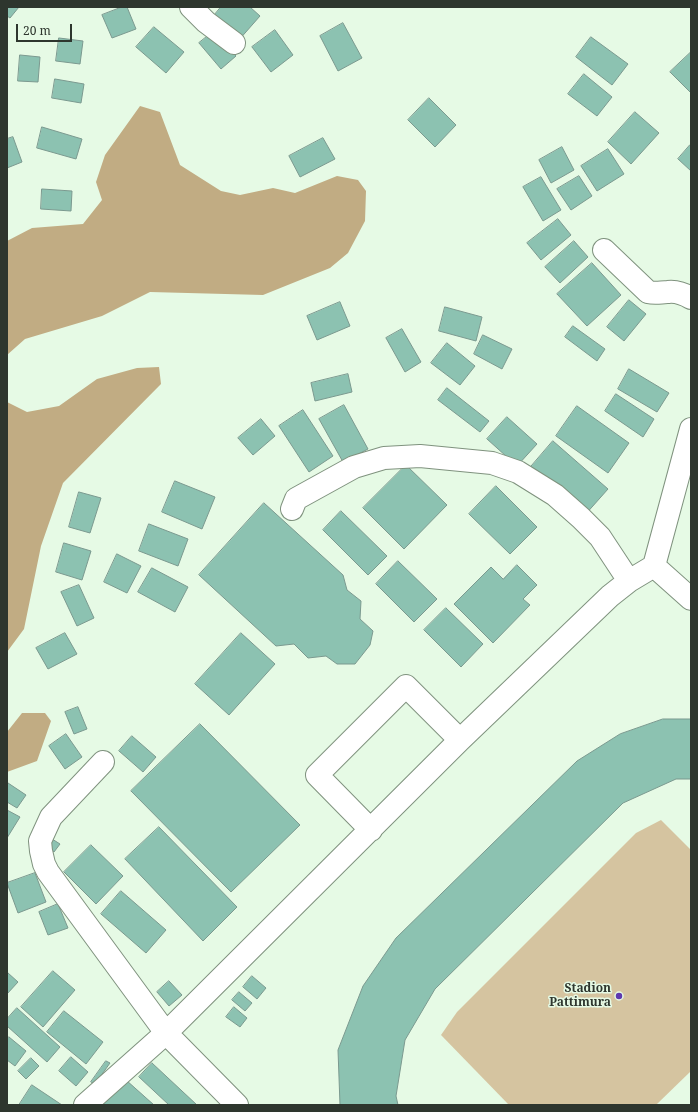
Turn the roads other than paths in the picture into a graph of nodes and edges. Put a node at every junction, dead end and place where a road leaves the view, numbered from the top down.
1 (191, 7) edge
2 (234, 43) dead end
3 (604, 250) dead end
4 (691, 298) edge
5 (691, 429) edge
6 (292, 509) dead end
7 (654, 566) junction
8 (629, 581) junction
9 (691, 599) edge
10 (460, 740) junction
11 (103, 762) dead end
12 (371, 830) junction
13 (166, 1033) junction
14 (85, 1105) edge
15 (237, 1105) edge

1 - 2 street
3 - 4 street
5 - 7 street
6 - 8 street
7 - 8 street
7 - 9 street
8 - 10 street
10 - 12 street
10 - 12 street
11 - 13 street
12 - 13 street
13 - 14 street
13 - 15 street

